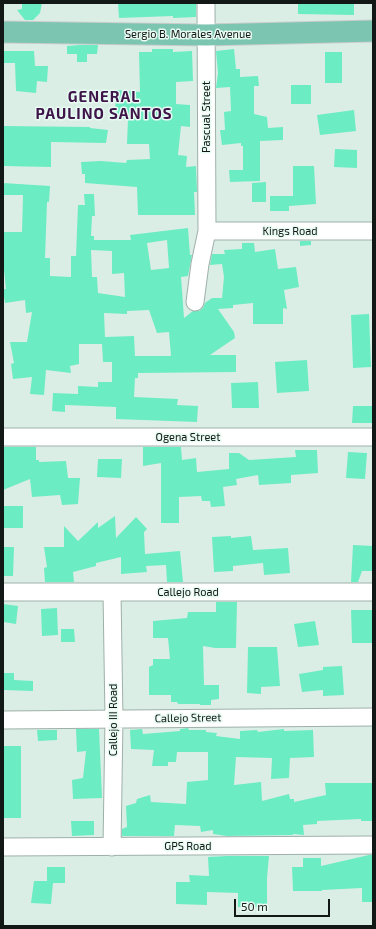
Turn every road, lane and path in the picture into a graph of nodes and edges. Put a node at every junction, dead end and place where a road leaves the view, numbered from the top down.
1 (206, 3) edge
2 (373, 31) edge
3 (3, 32) edge
4 (206, 35) junction
5 (207, 231) junction
6 (373, 231) edge
7 (195, 302) dead end
8 (3, 437) edge
9 (373, 437) edge
10 (3, 592) edge
11 (112, 592) junction
12 (373, 592) edge
13 (373, 717) edge
14 (114, 719) junction
15 (3, 720) edge
16 (373, 845) edge
17 (3, 847) edge
18 (112, 847) junction

1 - 4 street, Pascual Street
2 - 4 main road, Sergio B. Morales Avenue
3 - 4 main road, Sergio B. Morales Avenue
4 - 5 street, Pascual Street
5 - 6 street, Kings Road
5 - 7 street, Pascual Street
8 - 9 street, Ogena Street
10 - 11 street, Callejo Road
11 - 12 street, Callejo Road
11 - 14 street, Callejo III Road
13 - 14 street, Callejo Street
14 - 15 street, Callejo Street
14 - 18 street, Callejo III Road
16 - 18 street, GPS Road
17 - 18 street, GPS Road

